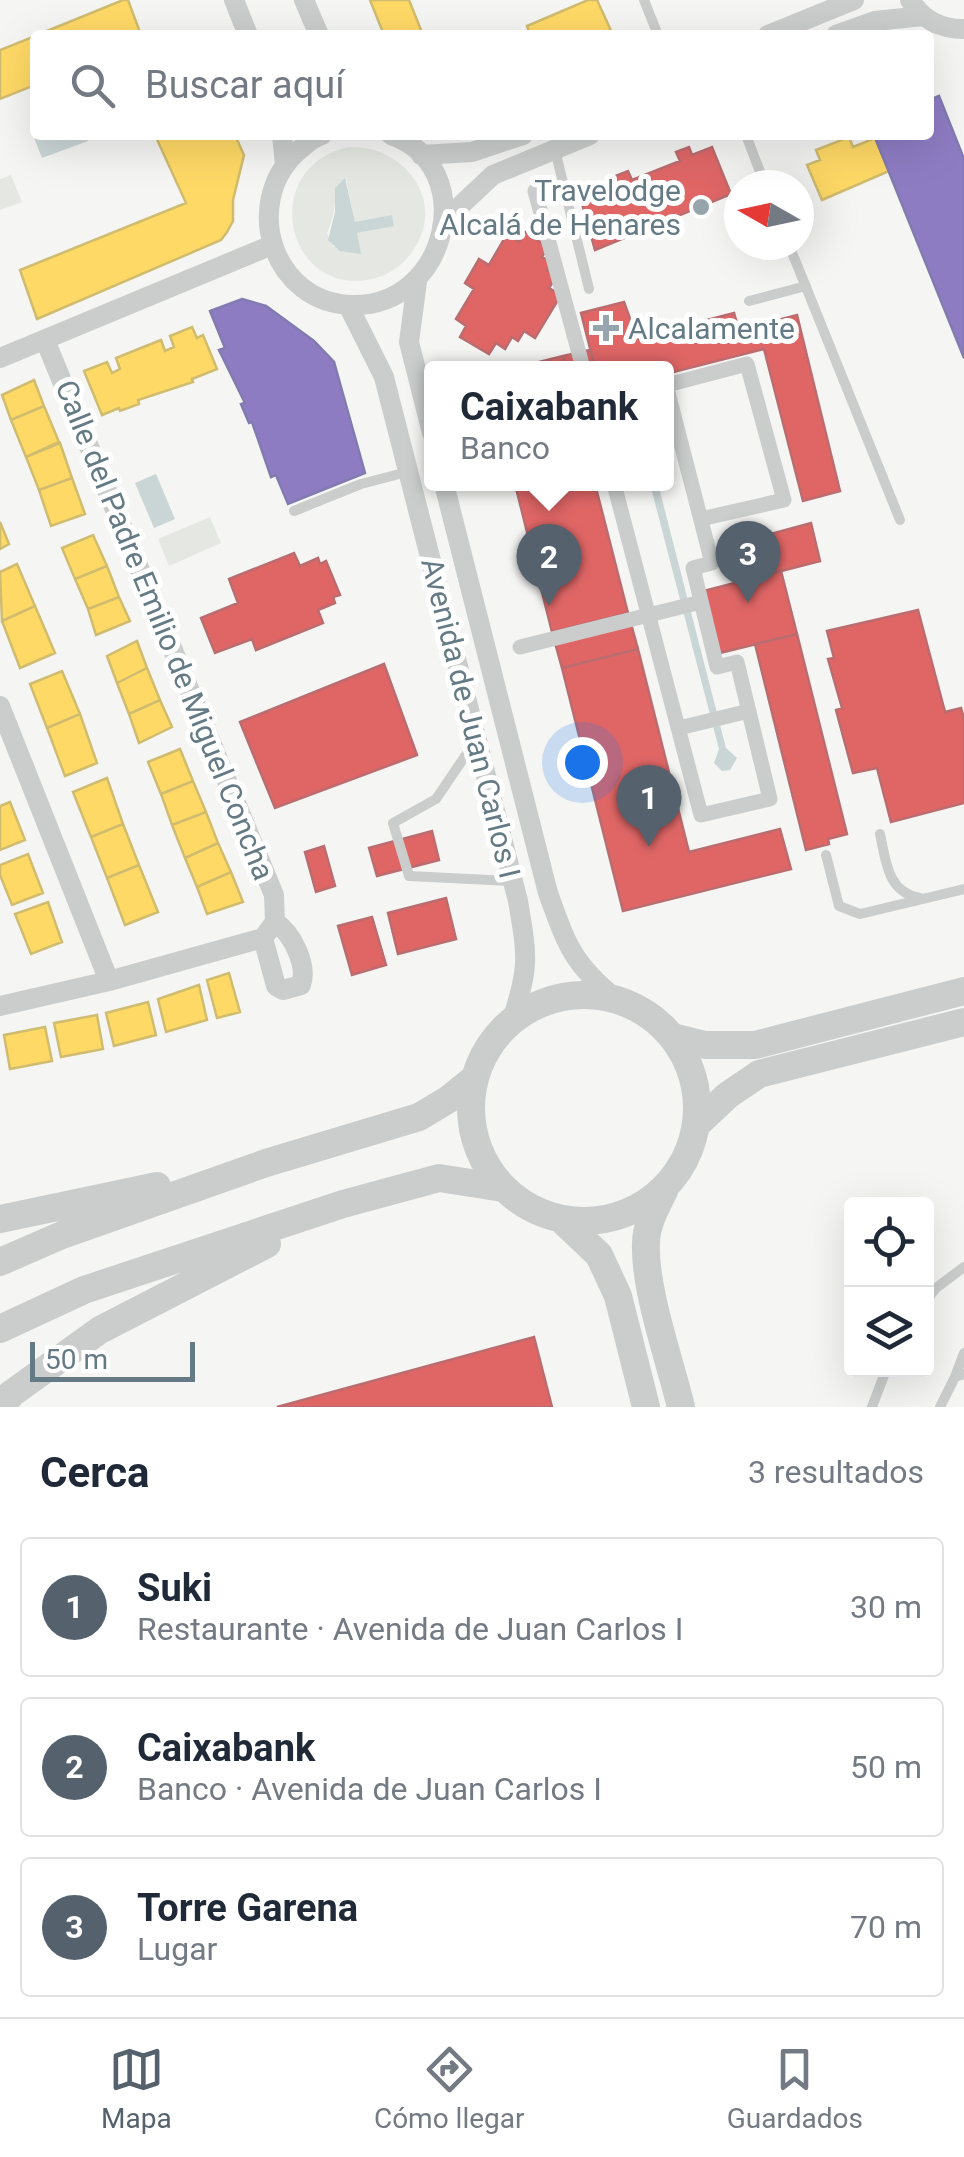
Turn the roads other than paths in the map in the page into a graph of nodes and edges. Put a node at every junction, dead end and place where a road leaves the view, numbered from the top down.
1 (234, 0) edge
2 (304, 0) edge
3 (644, 0) edge
4 (854, 0) edge
5 (916, 8) edge
6 (964, 29) edge
7 (246, 30) edge
8 (317, 30) edge
9 (656, 30) edge
10 (780, 30) edge
11 (850, 30) edge
12 (282, 140) edge
13 (312, 140) edge
14 (398, 140) edge
15 (508, 140) edge
16 (578, 140) edge
17 (748, 140) edge
18 (554, 150) junction
19 (421, 155) junction
20 (284, 165) junction
21 (759, 170) edge
22 (535, 191) dead end
23 (444, 221) junction
24 (272, 246) junction
25 (795, 260) edge
26 (586, 274) junction
27 (571, 277) dead end
28 (416, 282) junction
29 (806, 286) junction
30 (589, 288) dead end
31 (750, 301) dead end
32 (348, 305) junction
33 (45, 340) junction
34 (0, 358) edge
35 (581, 361) edge
36 (674, 383) edge
37 (424, 401) edge
38 (675, 453) edge
39 (408, 472) junction
40 (446, 491) edge
41 (616, 491) edge
42 (294, 510) dead end
43 (701, 519) junction
44 (900, 520) dead end
45 (690, 604) junction
46 (650, 614) junction
47 (520, 647) dead end
48 (0, 706) edge
49 (749, 711) junction
50 (679, 728) junction
51 (475, 742) junction
52 (880, 834) dead end
53 (826, 855) dead end
54 (512, 880) junction
55 (964, 889) edge
56 (920, 898) junction
57 (109, 982) junction
58 (964, 991) edge
59 (616, 998) junction
60 (0, 1006) edge
61 (512, 1020) junction
62 (964, 1022) edge
63 (918, 1032) junction
64 (964, 1034) edge
65 (673, 1037) junction
66 (475, 1078) junction
67 (696, 1124) junction
68 (266, 1162) junction
69 (503, 1188) junction
70 (665, 1188) junction
71 (344, 1204) junction
72 (0, 1219) edge
73 (562, 1219) junction
74 (0, 1262) edge
75 (964, 1267) edge
76 (934, 1291) edge
77 (0, 1328) edge
78 (964, 1353) edge
79 (960, 1376) edge
80 (883, 1377) edge
81 (1, 1407) edge
82 (646, 1407) edge
83 (681, 1407) edge
84 (872, 1407) edge
85 (940, 1407) edge

1 - 7 street
2 - 8 street
3 - 9 lane
4 - 10 street
5 - 6 street
5 - 11 street
12 - 20 street
13 - 20 street
14 - 19 street
15 - 19 street
16 - 18 street
17 - 21 lane
18 - 23 street
18 - 26 lane
19 - 23 street
20 - 24 street
22 - 35 street
23 - 28 street
24 - 32 street
24 - 33 street
25 - 29 lane
26 - 27 lane
26 - 30 lane
28 - 32 street
28 - 37 street
29 - 31 lane
29 - 44 lane
32 - 39 street, Avenida de Juan Carlos I
33 - 34 street
33 - 57 street, Calle del Padre Emilio de Miguel Concha
36 - 43 street
38 - 43 street
39 - 42 lane
39 - 51 street, Avenida de Juan Carlos I
40 - 59 street, Avenida de Juan Carlos I
41 - 46 street
43 - 45 street
45 - 46 street
45 - 49 street
46 - 47 street
46 - 50 street
48 - 57 street
49 - 50 street
49 - 50 street
51 - 54 street, Avenida de Juan Carlos I
51 - 54 lane
52 - 56 lane
53 - 56 lane
54 - 61 street, Avenida de Juan Carlos I
55 - 56 lane
57 - 60 street, Calle del Padre Emilio de Miguel Concha
58 - 65 street
59 - 61 street
59 - 65 street
61 - 66 street
62 - 63 street
63 - 64 lane
63 - 67 street
65 - 67 street
66 - 68 street
66 - 69 street
67 - 70 street
68 - 72 street
68 - 74 street
69 - 71 street
69 - 73 street
70 - 73 street
70 - 83 street
71 - 77 street
71 - 81 street
73 - 82 street
75 - 76 lane
78 - 79 lane
79 - 85 lane
80 - 84 lane

